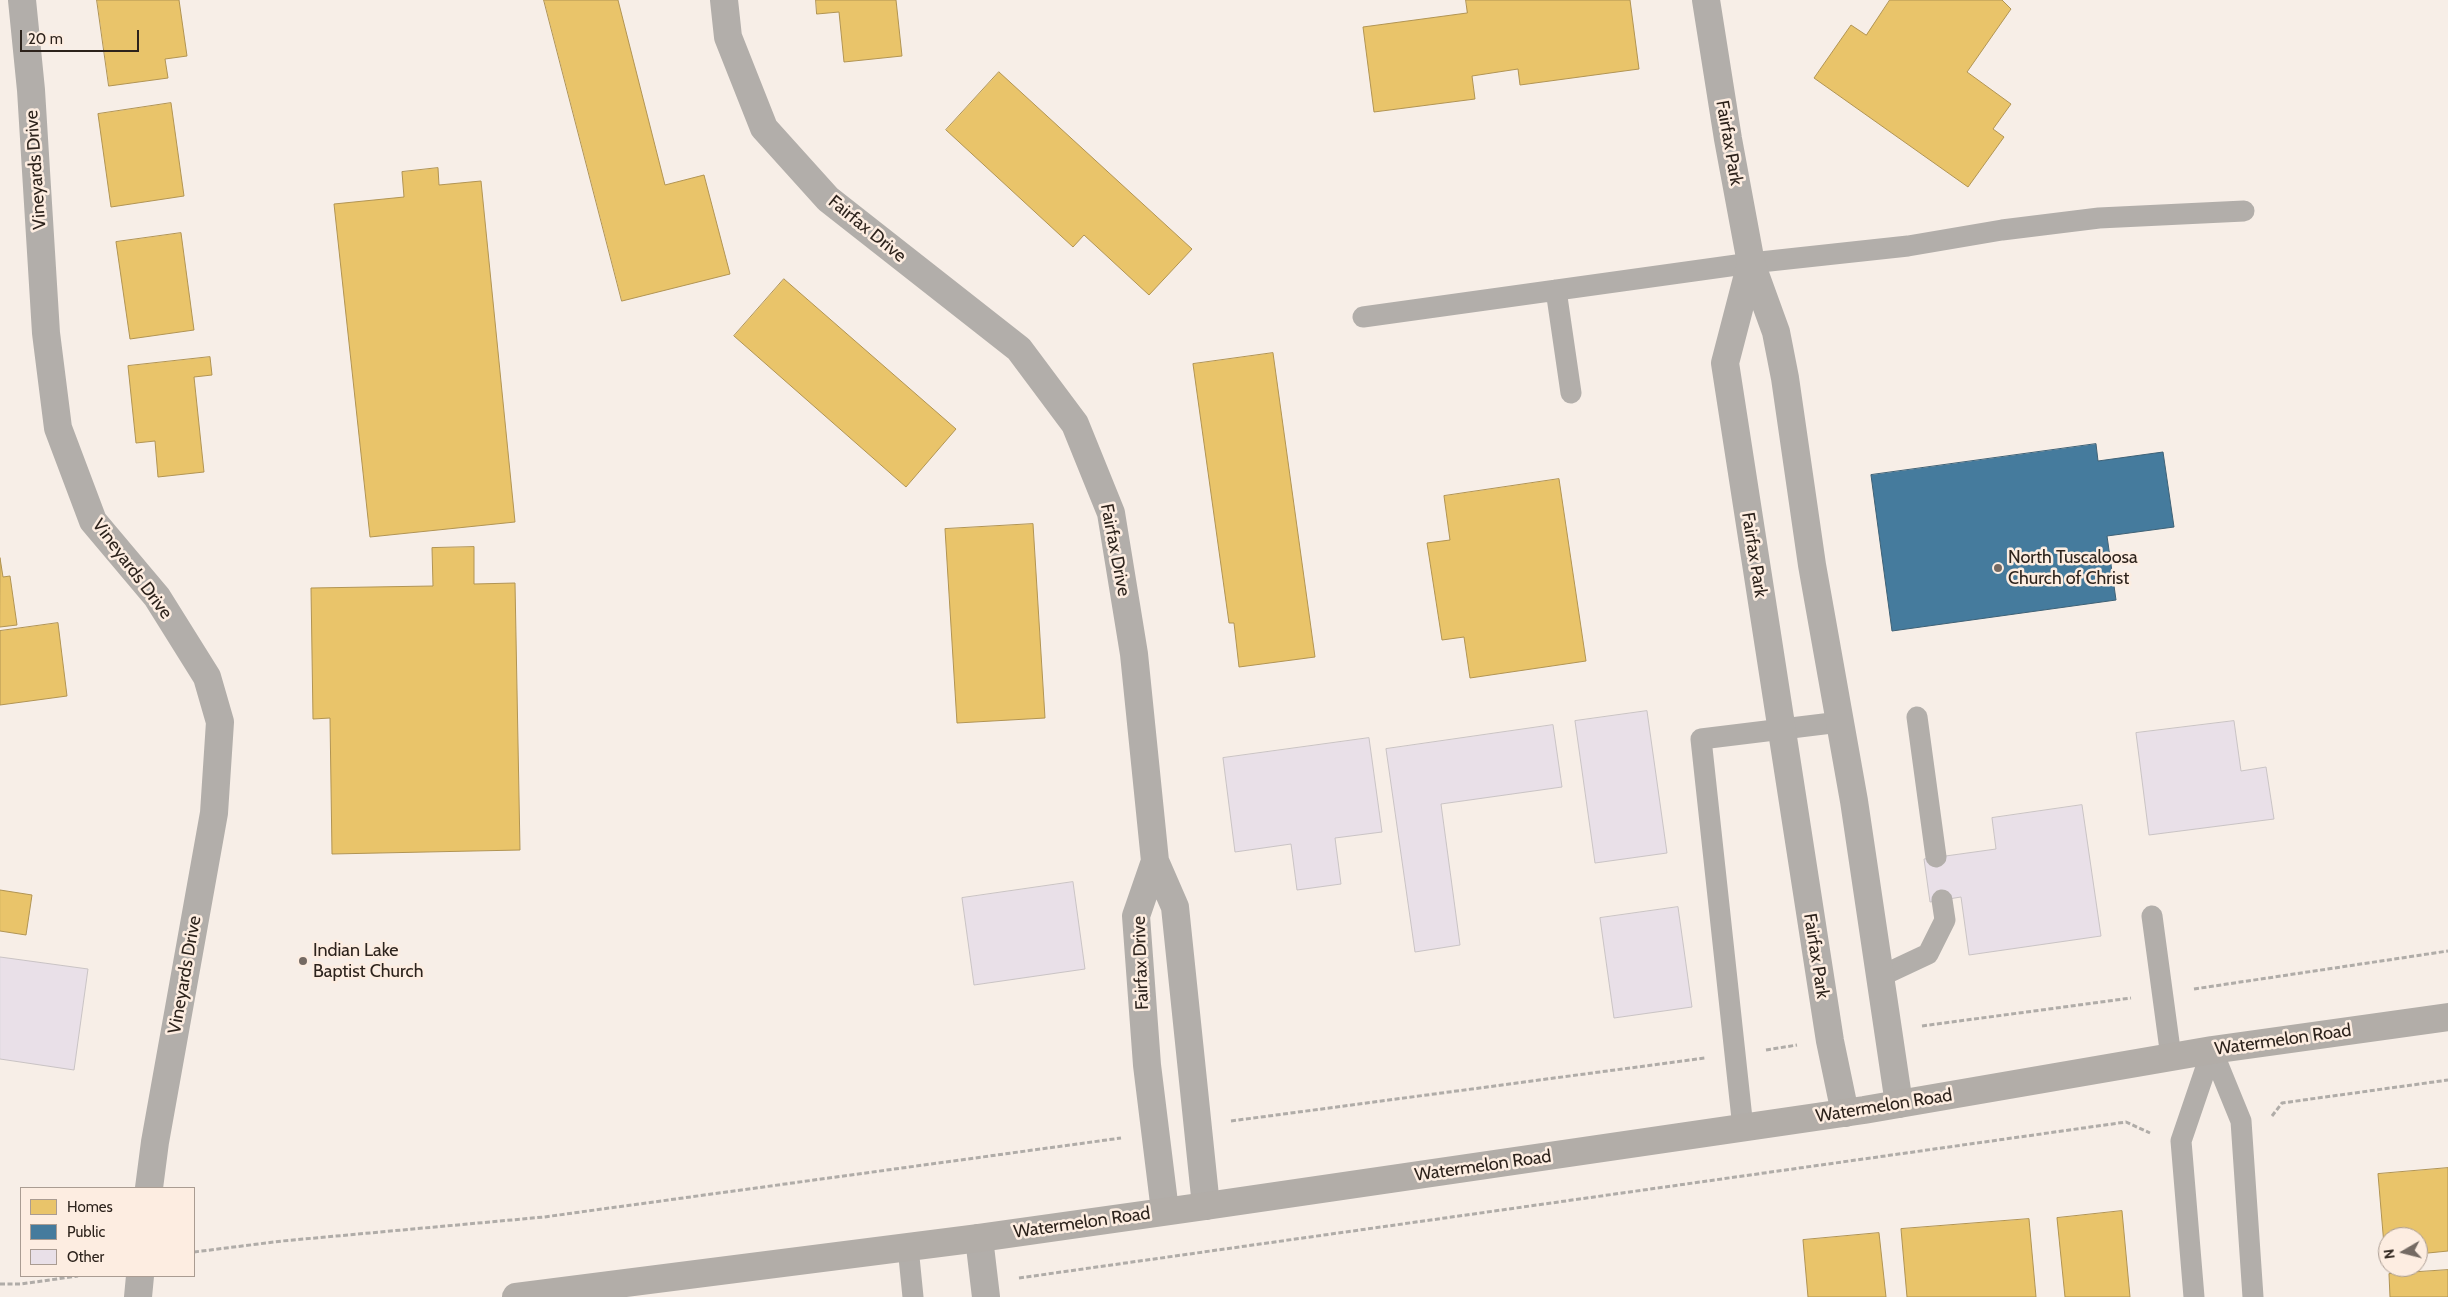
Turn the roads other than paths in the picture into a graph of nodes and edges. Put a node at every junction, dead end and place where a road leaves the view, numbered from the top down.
1 (22, 0) edge
2 (724, 0) edge
3 (1706, 0) edge
4 (2244, 211) dead end
5 (1751, 263) junction
6 (1556, 290) junction
7 (1363, 317) dead end
8 (1571, 393) dead end
9 (1917, 717) dead end
10 (1840, 722) junction
11 (1781, 731) junction
12 (1936, 857) dead end
13 (1155, 860) junction
14 (1942, 900) dead end
15 (2152, 916) dead end
16 (1879, 977) junction
17 (2448, 1017) edge
18 (2212, 1050) junction
19 (2170, 1057) junction
20 (1899, 1104) junction
21 (1844, 1113) junction
22 (1743, 1128) junction
23 (150, 1187) edge
24 (1206, 1206) junction
25 (1165, 1211) junction
26 (978, 1238) junction
27 (908, 1247) junction
28 (140, 1277) edge
29 (985, 1290) edge
30 (138, 1297) edge
31 (516, 1297) edge
32 (913, 1297) edge
33 (2194, 1297) edge
34 (2253, 1297) edge

1 - 23 street, Vineyards Drive
2 - 13 street, Fairfax Drive
3 - 5 street, Fairfax Park
4 - 5 lane
5 - 6 lane
5 - 10 street
5 - 11 street, Fairfax Park
6 - 7 lane
6 - 8 lane
9 - 12 lane
10 - 11 lane
10 - 16 street
11 - 21 street, Fairfax Park
11 - 22 lane
13 - 24 street
13 - 25 street, Fairfax Drive
14 - 16 lane
15 - 19 lane
16 - 20 street
17 - 18 main road, Watermelon Road
18 - 19 main road, Watermelon Road
18 - 33 lane
18 - 34 lane
19 - 20 main road, Watermelon Road
20 - 21 main road, Watermelon Road
21 - 22 main road, Watermelon Road
22 - 24 main road, Watermelon Road
24 - 25 main road, Watermelon Road
25 - 26 main road, Watermelon Road
26 - 27 main road, Watermelon Road
26 - 29 street
27 - 31 main road, Watermelon Road
27 - 32 lane
28 - 30 street

